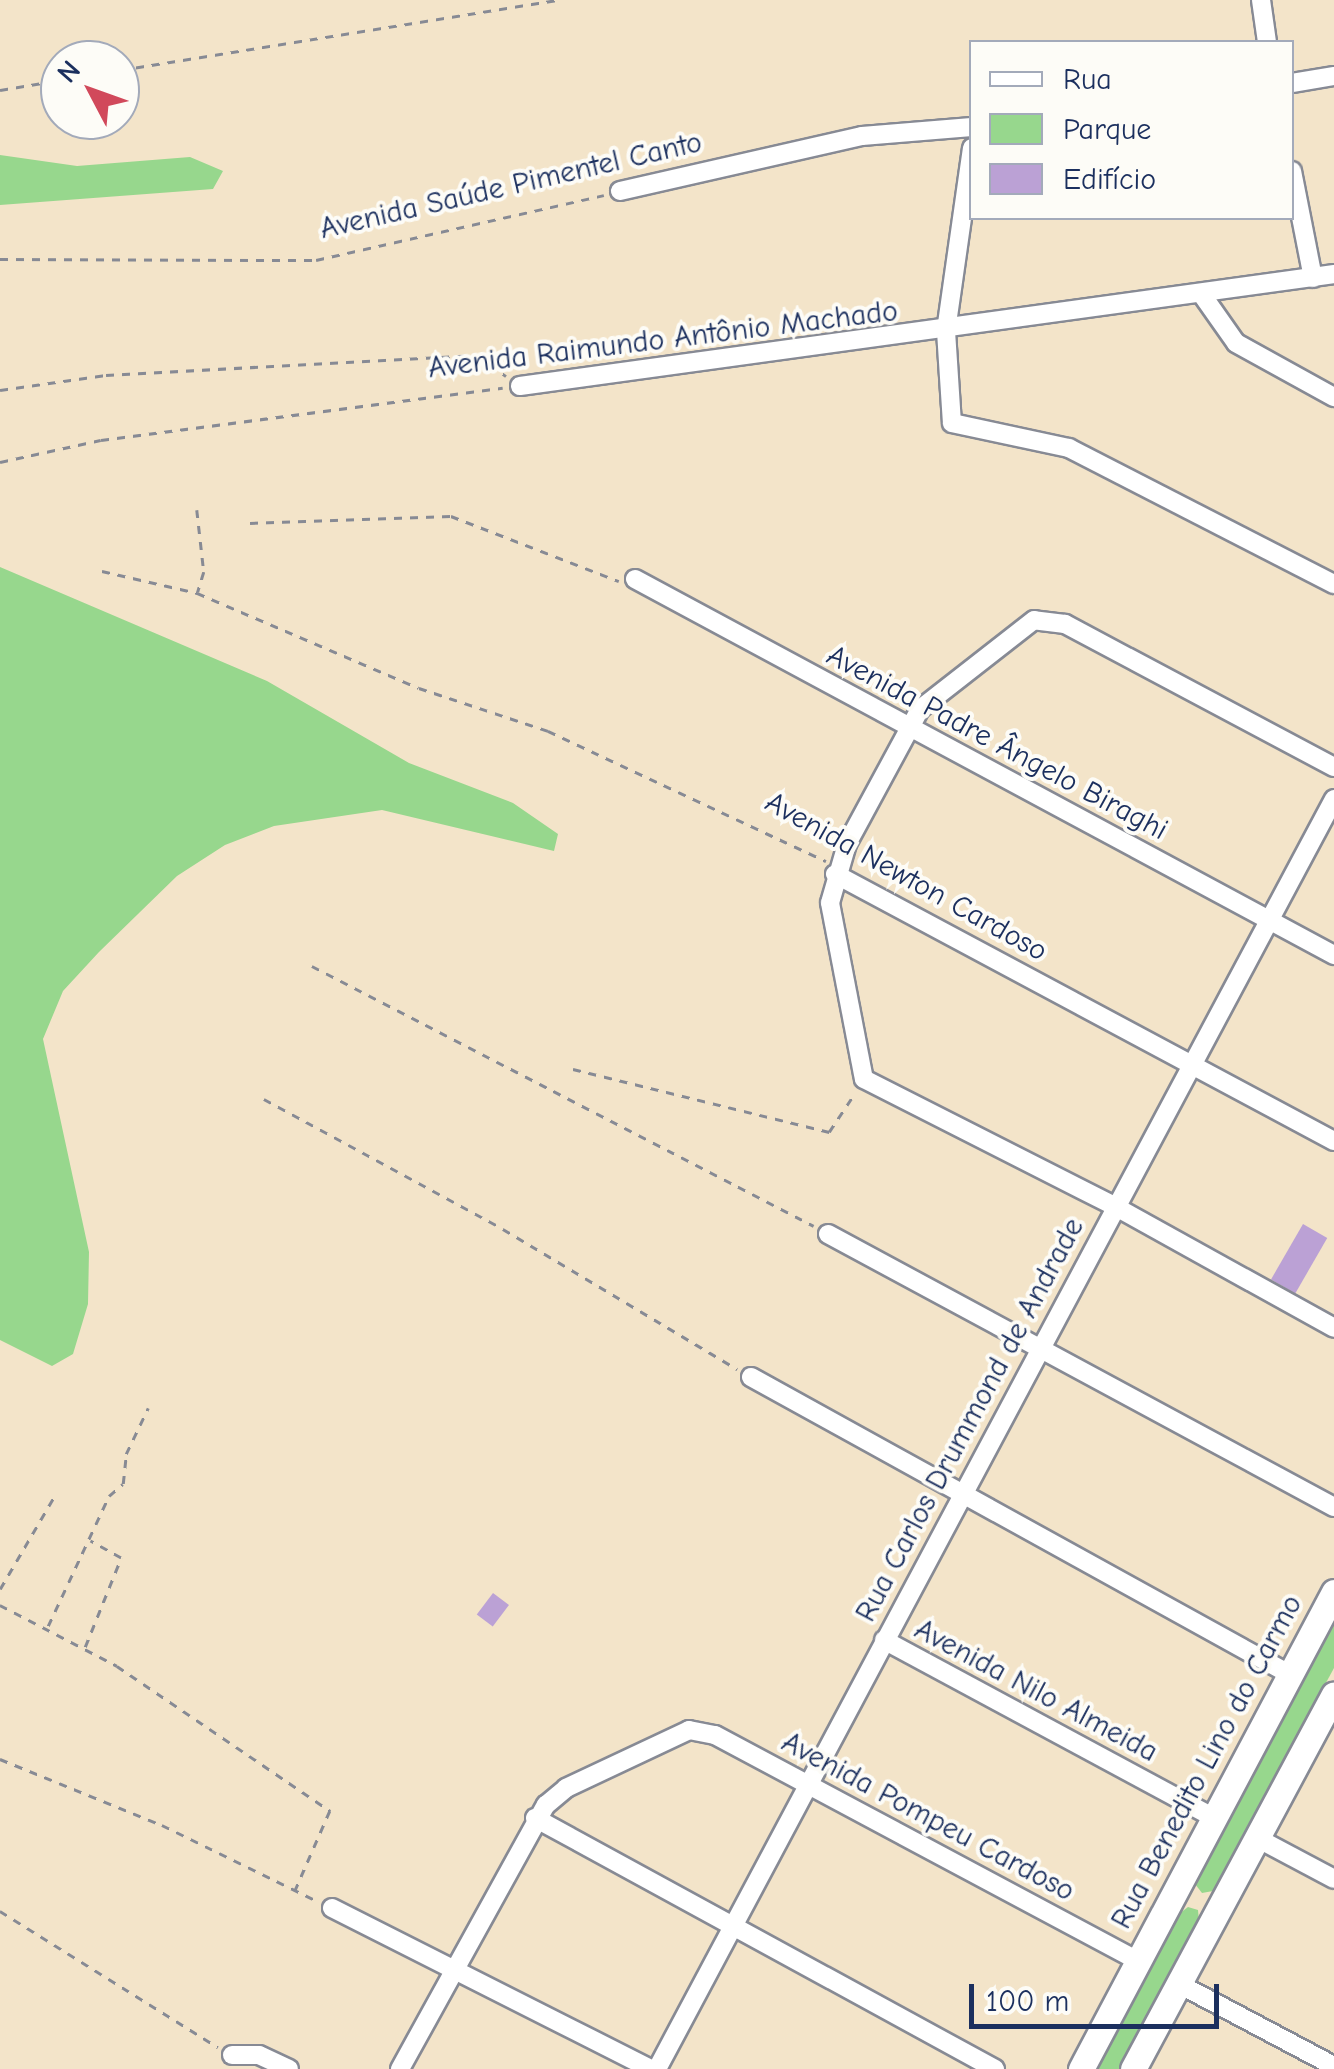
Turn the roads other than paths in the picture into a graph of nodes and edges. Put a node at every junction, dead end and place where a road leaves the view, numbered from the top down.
1 (1261, 0) edge
2 (1268, 40) edge
3 (1334, 76) edge
4 (1294, 83) edge
5 (969, 127) edge
6 (969, 169) edge
7 (1294, 181) edge
8 (620, 191) road end
9 (1334, 274) edge
10 (1313, 278) junction
11 (1202, 296) junction
12 (946, 331) junction
13 (520, 386) road end
14 (1334, 398) edge
15 (635, 579) road end
16 (1334, 584) edge
17 (907, 729) junction
18 (1334, 767) edge
19 (1334, 798) edge
20 (836, 874) junction
21 (1268, 919) junction
22 (1334, 955) edge
23 (1193, 1064) junction
24 (1334, 1141) edge
25 (1116, 1206) junction
26 (828, 1234) road end
27 (1334, 1328) edge
28 (1038, 1350) junction
29 (752, 1377) road end
30 (961, 1494) junction
31 (1334, 1507) edge
32 (1334, 1592) edge
33 (884, 1640) junction
34 (1288, 1674) junction
35 (1334, 1696) edge
36 (808, 1784) junction
37 (535, 1818) junction
38 (1214, 1818) junction
39 (1257, 1838) junction
40 (1334, 1878) edge
41 (332, 1908) road end
42 (731, 1930) junction
43 (1138, 1962) junction
44 (452, 1969) junction
45 (1179, 1984) junction
46 (232, 2055) road end
47 (1334, 2066) edge
48 (289, 2069) edge
49 (400, 2069) edge
50 (654, 2069) edge
51 (994, 2069) edge
52 (1080, 2069) edge
53 (1132, 2069) edge

1 - 2 street
3 - 4 street
5 - 8 street, Avenida Saúde Pimentel Canto
6 - 12 street
7 - 10 street
9 - 10 street, Avenida Raimundo Antônio Machado
10 - 11 street, Avenida Raimundo Antônio Machado
11 - 12 street, Avenida Raimundo Antônio Machado
11 - 14 street
12 - 13 street, Avenida Raimundo Antônio Machado
12 - 16 street
15 - 17 street, Avenida Padre Ângelo Biraghi
17 - 18 street
17 - 20 street
17 - 21 street, Avenida Padre Ângelo Biraghi
19 - 21 street, Rua Carlos Drummond de Andrade
20 - 23 street, Avenida Newton Cardoso
20 - 25 street
21 - 22 street, Avenida Padre Ângelo Biraghi
21 - 23 street, Rua Carlos Drummond de Andrade
23 - 24 street, Avenida Newton Cardoso
23 - 25 street, Rua Carlos Drummond de Andrade
25 - 27 street
25 - 28 street, Rua Carlos Drummond de Andrade
26 - 28 street
28 - 30 street, Rua Carlos Drummond de Andrade
28 - 31 street
29 - 30 street
30 - 33 street, Rua Carlos Drummond de Andrade
30 - 34 street
32 - 34 main road, Rua Benedito Lino do Carmo
33 - 36 street, Rua Carlos Drummond de Andrade
33 - 38 street, Avenida Nilo Almeida
34 - 38 main road, Rua Benedito Lino do Carmo
35 - 39 main road
36 - 37 street, Avenida Pompeu Cardoso
36 - 42 street, Rua Carlos Drummond de Andrade
36 - 43 street, Avenida Pompeu Cardoso
37 - 42 street
37 - 44 street
38 - 43 main road, Rua Benedito Lino do Carmo
39 - 40 street
39 - 45 main road
41 - 44 street
42 - 50 street, Rua Carlos Drummond de Andrade
42 - 51 street
43 - 52 main road, Rua Benedito Lino do Carmo
44 - 49 street
44 - 50 street
45 - 47 street
45 - 53 main road
46 - 48 street

